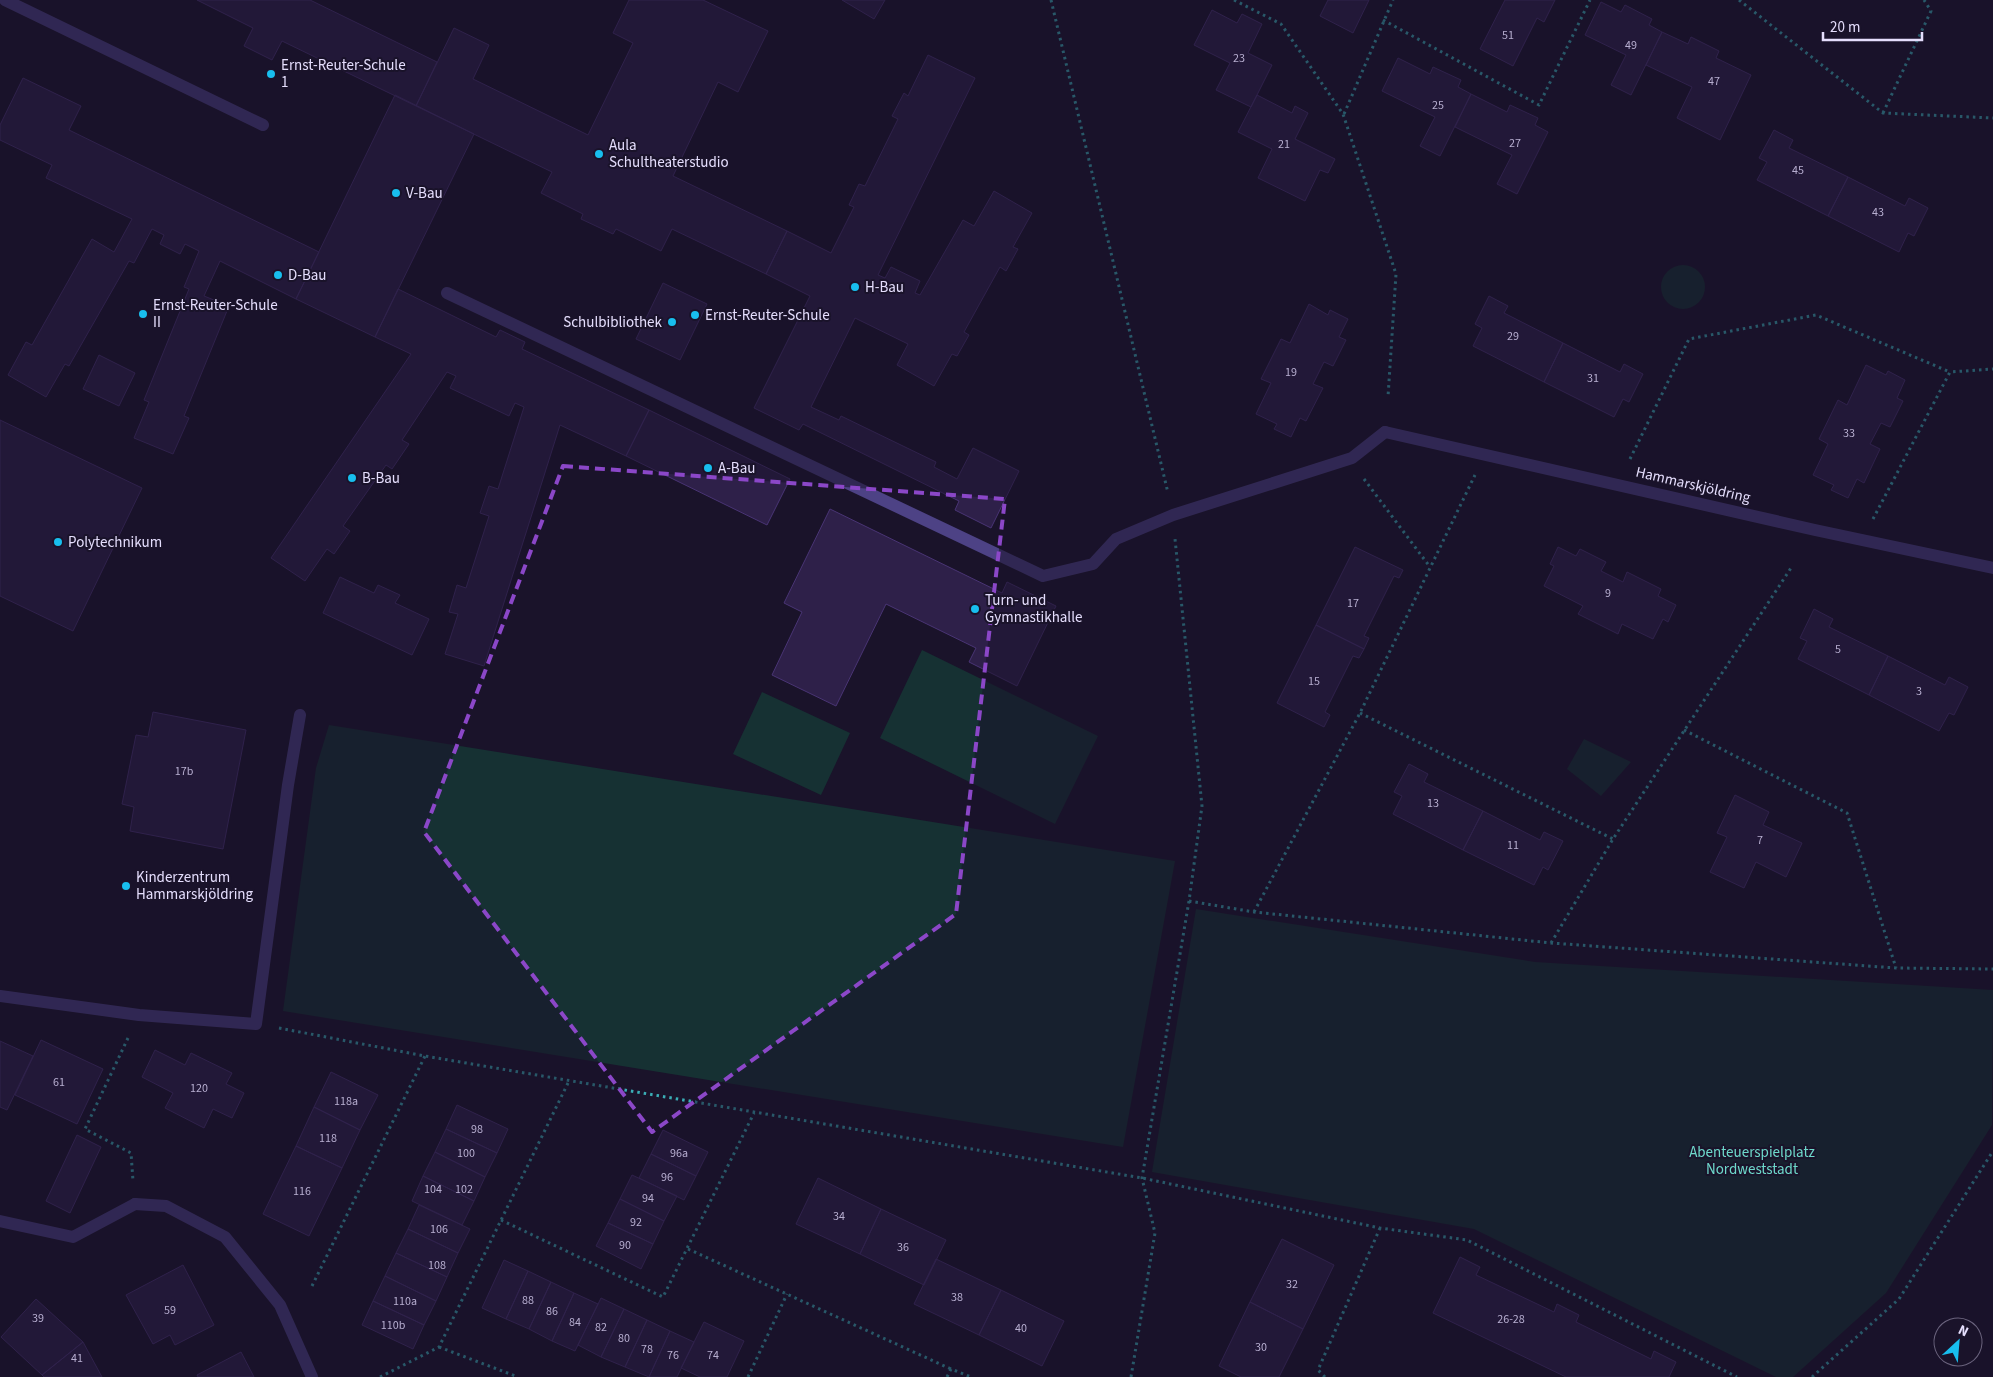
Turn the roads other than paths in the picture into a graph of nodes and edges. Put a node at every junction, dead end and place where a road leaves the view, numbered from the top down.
1 (5, 0) edge
2 (263, 125) dead end
3 (447, 293) dead end
4 (1993, 568) edge
5 (300, 715) dead end
6 (0, 996) edge
7 (0, 1221) edge
8 (312, 1377) edge

1 - 2 street
3 - 4 street, Hammarskjöldring
5 - 6 street
7 - 8 street

